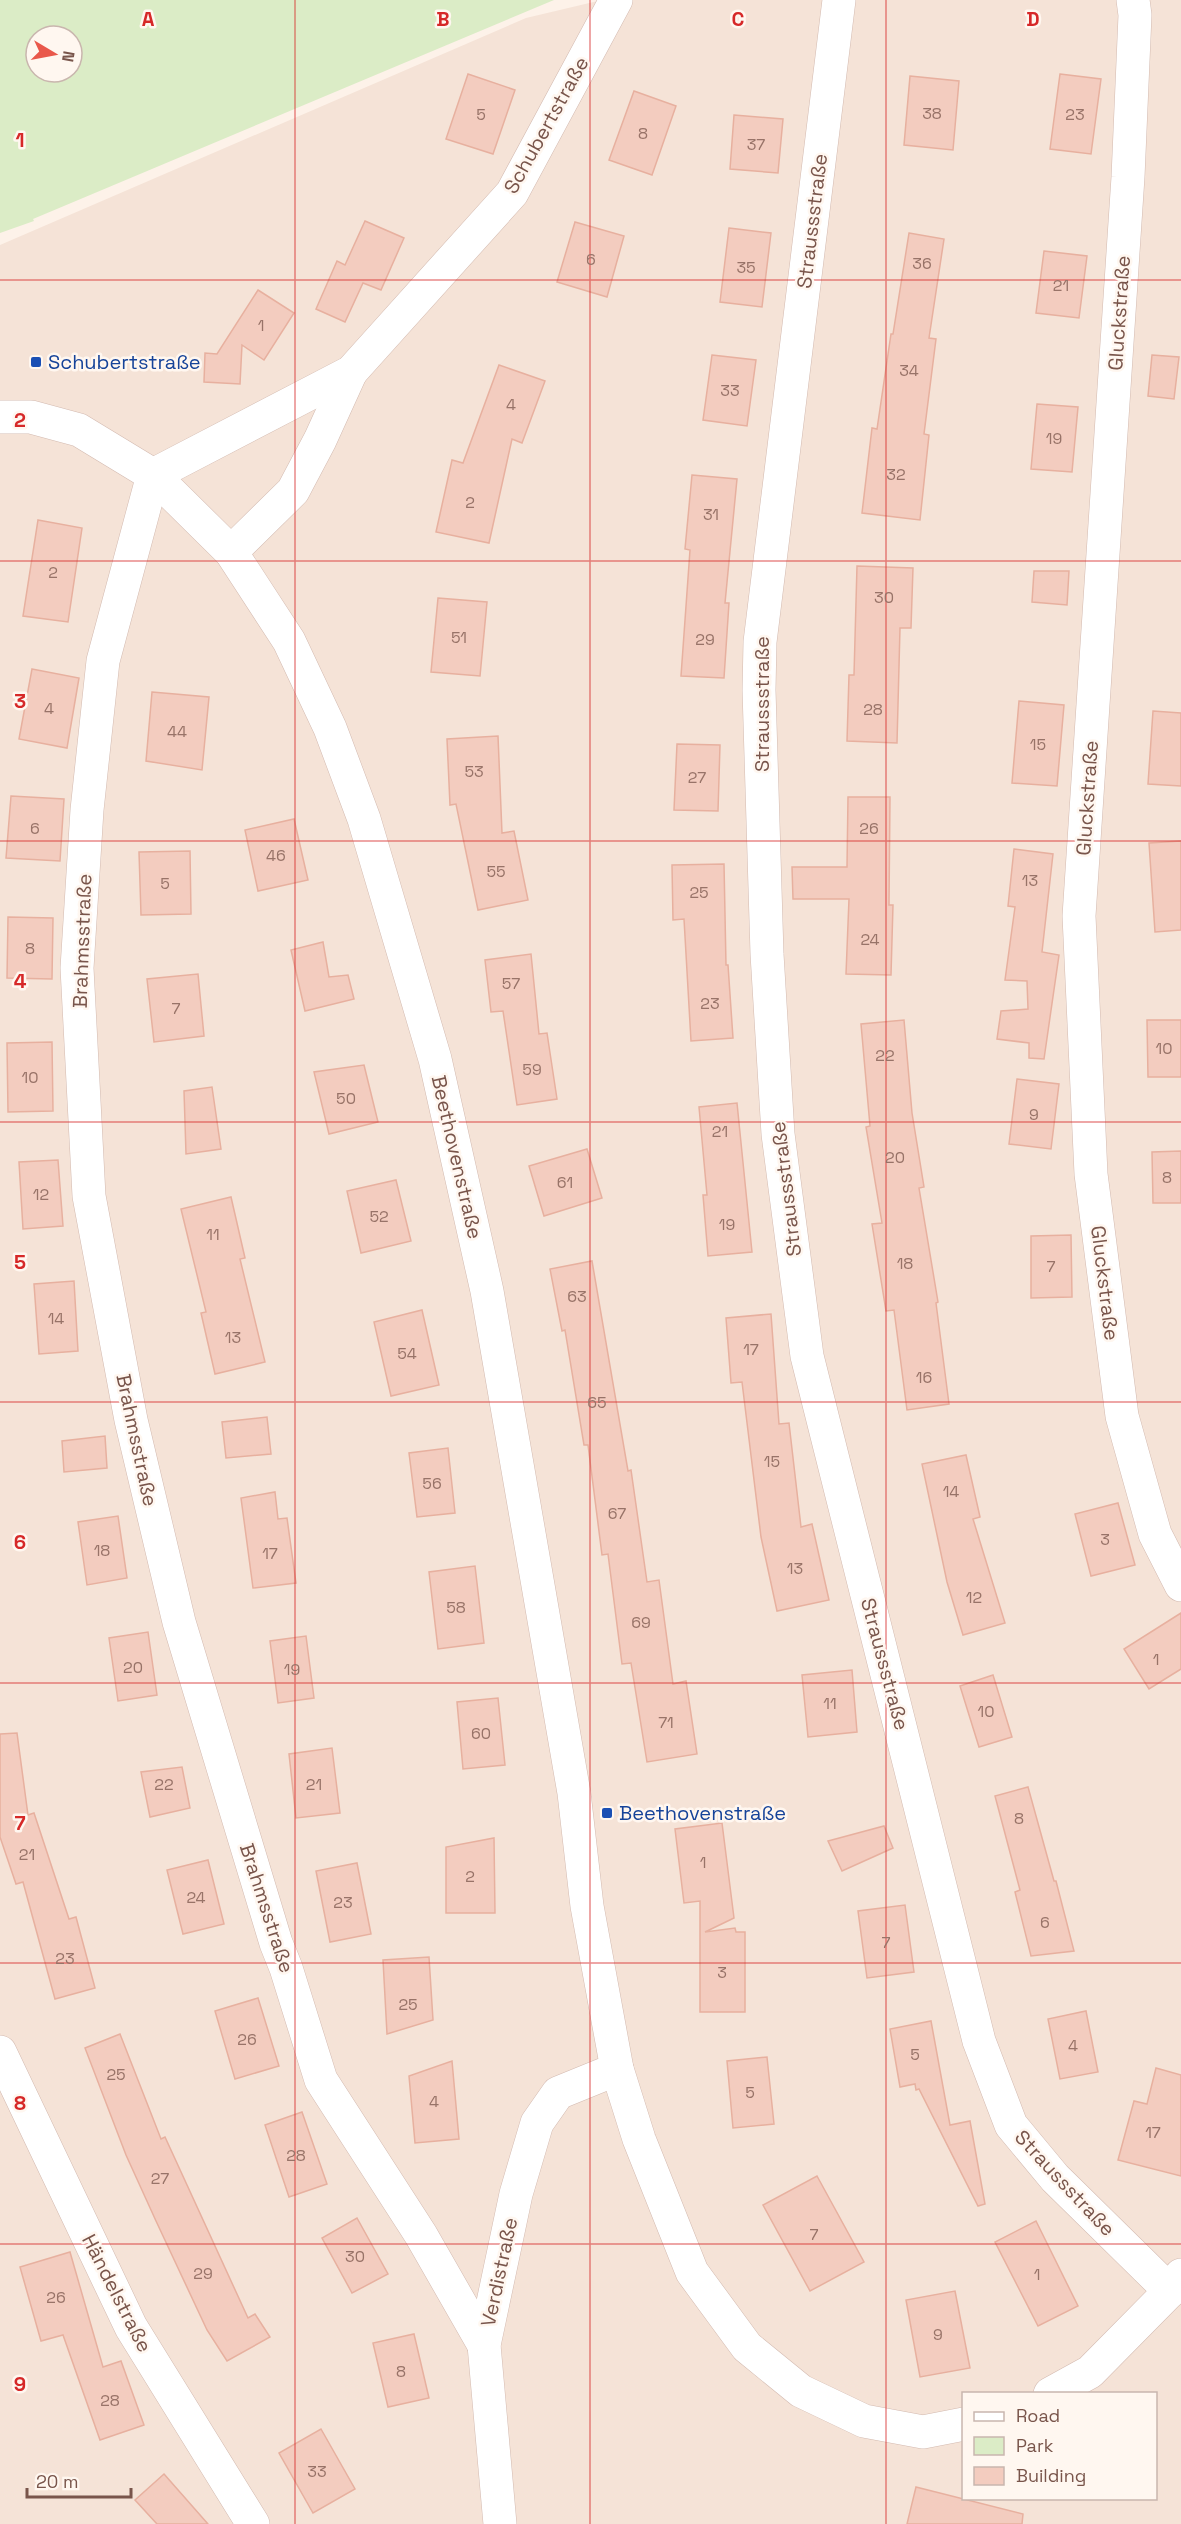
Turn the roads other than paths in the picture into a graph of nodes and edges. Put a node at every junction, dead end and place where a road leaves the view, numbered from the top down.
1 (616, 0) edge
2 (839, 0) edge
3 (1133, 0) edge
4 (351, 372) junction
5 (0, 417) edge
6 (153, 475) junction
7 (231, 552) junction
8 (1181, 1585) edge
9 (0, 2052) edge
10 (617, 2069) junction
11 (1176, 2283) edge
12 (484, 2345) junction
13 (1054, 2392) edge
14 (962, 2424) edge
15 (253, 2524) edge
16 (500, 2524) edge

1 - 4 street, Schubertstraße
2 - 11 street, Straussstraße
3 - 8 street, Gluckstraße
4 - 6 street, Schubertstraße
4 - 7 street
5 - 6 street, Beethovenstraße
6 - 7 street, Beethovenstraße
6 - 12 street, Brahmsstraße
7 - 10 street, Beethovenstraße
9 - 15 street, Händelstraße
10 - 12 street, Verdistraße
10 - 14 street, Beethovenstraße
11 - 13 street
12 - 16 street, Verdistraße

